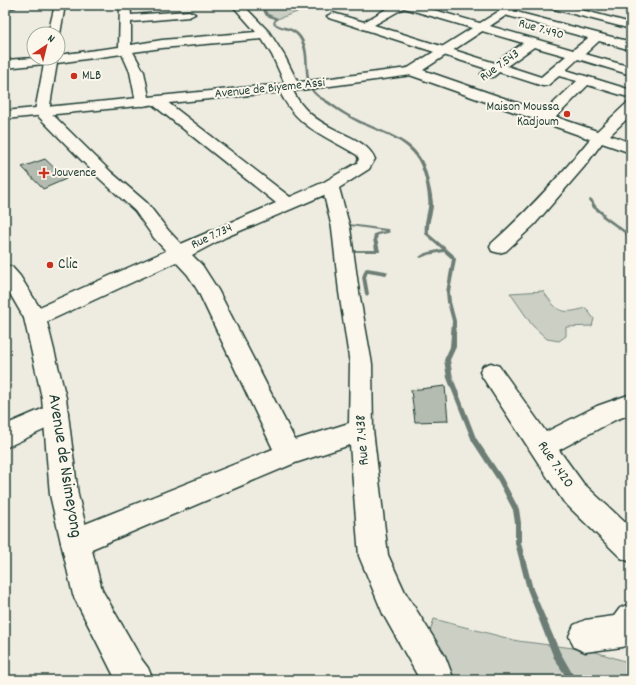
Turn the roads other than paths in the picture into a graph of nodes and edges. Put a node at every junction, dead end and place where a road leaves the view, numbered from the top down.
1 (11, 5) edge
2 (60, 5) edge
3 (125, 5) edge
4 (237, 5) edge
5 (401, 5) edge
6 (405, 5) edge
7 (453, 5) edge
8 (517, 5) edge
9 (550, 5) edge
10 (5, 6) edge
11 (575, 8) edge
12 (506, 12) junction
13 (189, 14) dead end
14 (437, 14) junction
15 (333, 16) dead end
16 (125, 19) junction
17 (423, 21) dead end
18 (56, 26) edge
19 (365, 26) junction
20 (631, 26) edge
21 (482, 27) junction
22 (408, 28) dead end
23 (265, 35) junction
24 (394, 36) junction
25 (597, 37) junction
26 (533, 42) junction
27 (631, 46) edge
28 (125, 48) junction
29 (443, 51) junction
30 (576, 54) junction
31 (66, 57) edge
32 (26, 62) edge
33 (5, 64) edge
34 (51, 66) edge
35 (496, 68) junction
36 (412, 71) junction
37 (557, 71) junction
38 (631, 71) edge
39 (586, 80) junction
40 (289, 87) junction
41 (466, 90) junction
42 (631, 94) edge
43 (150, 102) junction
44 (631, 107) edge
45 (42, 111) junction
46 (5, 115) edge
47 (546, 118) junction
48 (599, 137) junction
49 (631, 148) edge
50 (330, 186) junction
51 (288, 204) junction
52 (499, 246) dead end
53 (179, 253) junction
54 (5, 272) edge
55 (34, 318) junction
56 (491, 372) dead end
57 (631, 404) edge
58 (56, 414) junction
59 (361, 430) junction
60 (5, 437) edge
61 (542, 446) junction
62 (289, 454) junction
63 (75, 542) junction
64 (631, 548) edge
65 (631, 619) edge
66 (585, 636) dead end
67 (129, 677) edge
68 (437, 680) edge

1 - 10 street
2 - 18 street
3 - 16 street
4 - 23 street
5 - 19 street
6 - 14 street, Rue 7.490
7 - 14 street
8 - 12 street, Avenue de Biyeme Assi
9 - 11 street
11 - 20 street
12 - 21 street, Avenue de Biyeme Assi
12 - 25 street
13 - 16 street
14 - 17 street
14 - 21 street, Rue 7.490
15 - 19 street
16 - 28 street
19 - 24 street
21 - 26 street, Rue 7.490
21 - 29 street, Avenue de Biyeme Assi
22 - 24 street
23 - 28 street
23 - 40 street
24 - 29 street
25 - 27 street
25 - 30 street
26 - 30 street, Rue 7.490
26 - 35 street, Rue 7.543
28 - 31 street
28 - 43 street
29 - 35 street
29 - 36 street, Avenue de Biyeme Assi
30 - 37 street
30 - 38 street, Rue 7.490
32 - 33 street
34 - 45 street
35 - 37 street
35 - 41 street, Rue 7.543
36 - 40 street, Avenue de Biyeme Assi
36 - 41 street
37 - 39 street
39 - 42 street
39 - 47 street
40 - 43 street, Avenue de Biyeme Assi
40 - 50 street, Rue 7.734
41 - 47 street
43 - 45 street, Avenue de Biyeme Assi
43 - 51 street
44 - 48 street
45 - 46 street, Avenue de Biyeme Assi
45 - 53 street, Rue 7.734
47 - 48 street
48 - 49 street
48 - 52 street
50 - 51 street, Rue 7.734
50 - 59 street, Rue 7.438
51 - 53 street, Rue 7.734
53 - 55 street
53 - 62 street
54 - 55 street, Avenue de Nsimeyong
55 - 58 street, Avenue de Nsimeyong
56 - 61 street, Rue 7.420
57 - 61 street
58 - 60 street
58 - 63 street, Avenue de Nsimeyong
59 - 62 street
59 - 68 street, Rue 7.438
61 - 64 street, Rue 7.420
62 - 63 street
63 - 67 street, Avenue de Nsimeyong
65 - 66 street

